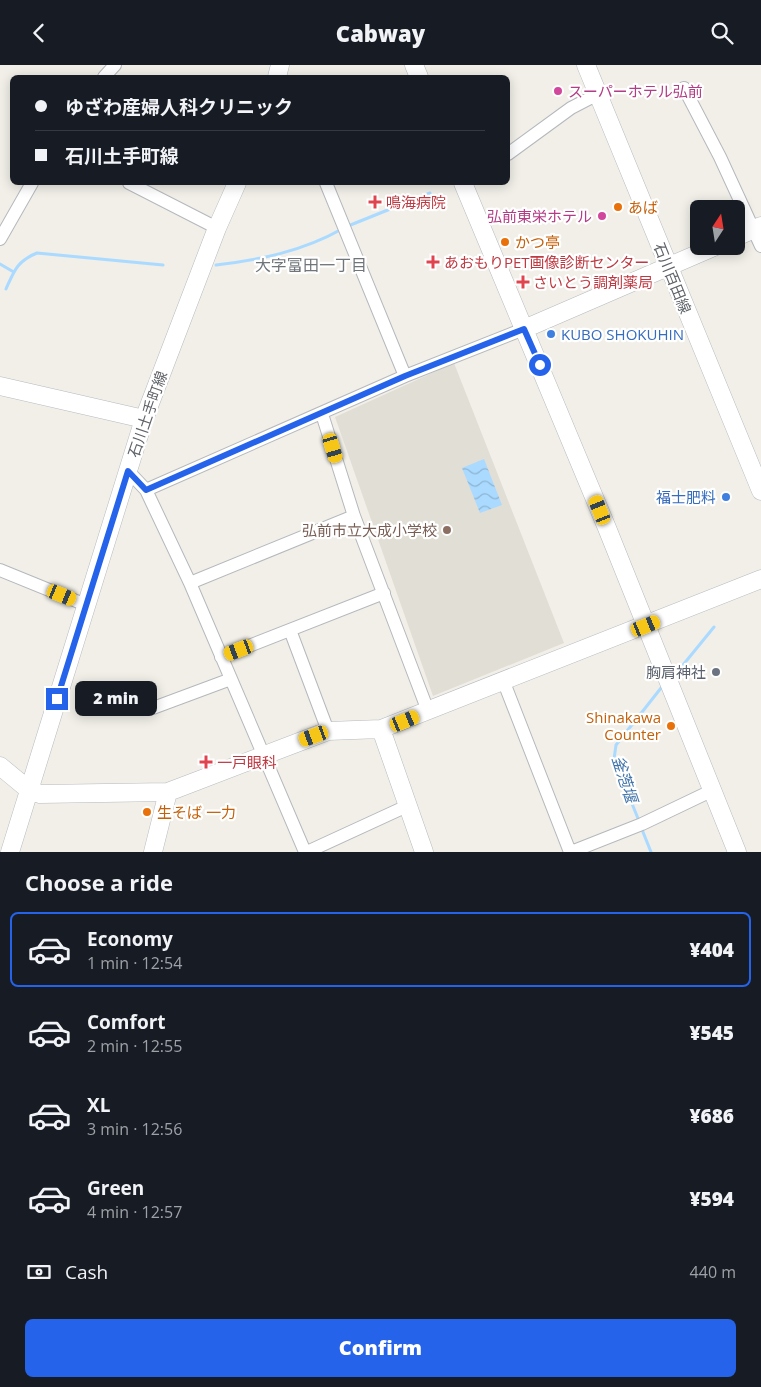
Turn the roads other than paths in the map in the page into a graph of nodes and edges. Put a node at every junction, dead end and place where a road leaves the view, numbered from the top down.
1 (115, 65) edge
2 (586, 65) edge
3 (106, 75) edge
4 (684, 88) dead end
5 (598, 94) junction
6 (510, 153) edge
7 (31, 185) edge
8 (133, 185) edge
9 (237, 185) edge
10 (327, 185) edge
11 (464, 185) edge
12 (757, 227) edge
13 (217, 228) junction
14 (745, 233) edge
15 (0, 239) edge
16 (761, 246) edge
17 (697, 255) edge
18 (669, 268) junction
19 (524, 329) junction
20 (405, 376) junction
21 (0, 386) edge
22 (322, 414) junction
23 (144, 419) junction
24 (128, 471) junction
25 (146, 490) junction
26 (761, 491) edge
27 (354, 516) junction
28 (1, 572) edge
29 (761, 579) edge
30 (190, 583) junction
31 (384, 593) junction
32 (86, 605) junction
33 (646, 626) junction
34 (290, 630) junction
35 (222, 657) junction
36 (231, 679) junction
37 (503, 681) junction
38 (153, 708) dead end
39 (428, 711) junction
40 (380, 729) junction
41 (328, 731) junction
42 (263, 754) junction
43 (0, 766) edge
44 (29, 790) junction
45 (712, 791) junction
46 (168, 792) junction
47 (407, 806) junction
48 (10, 852) edge
49 (153, 852) edge
50 (306, 852) edge
51 (424, 852) edge
52 (570, 852) edge
53 (737, 852) edge

1 - 3 street
2 - 5 street, 石川百田線
4 - 12 street
5 - 6 street
5 - 18 street, 石川百田線
7 - 15 street
8 - 13 street
9 - 13 street, 石川土手町線
10 - 20 street
11 - 19 street
12 - 14 street
12 - 16 street
13 - 23 street, 石川土手町線
17 - 18 street
18 - 19 street
18 - 26 street, 石川百田線
19 - 20 street
19 - 33 street
20 - 22 street
21 - 23 street
22 - 25 street
22 - 27 street
23 - 24 street, 石川土手町線
24 - 25 street
24 - 32 street, 石川土手町線
25 - 30 street
27 - 30 street
27 - 31 street
28 - 32 street
29 - 33 street
30 - 35 street
31 - 34 street
31 - 39 street
32 - 44 street, 石川土手町線
33 - 37 street
33 - 45 street
34 - 35 street
34 - 41 street
35 - 36 street
36 - 38 street
36 - 42 street
37 - 39 street
37 - 52 street
39 - 40 street
40 - 41 street
40 - 47 street
41 - 42 street
42 - 46 street
42 - 50 street
43 - 44 street
44 - 46 street
44 - 48 street, 石川土手町線
45 - 52 street
45 - 53 street
46 - 49 street
47 - 50 street
47 - 51 street

